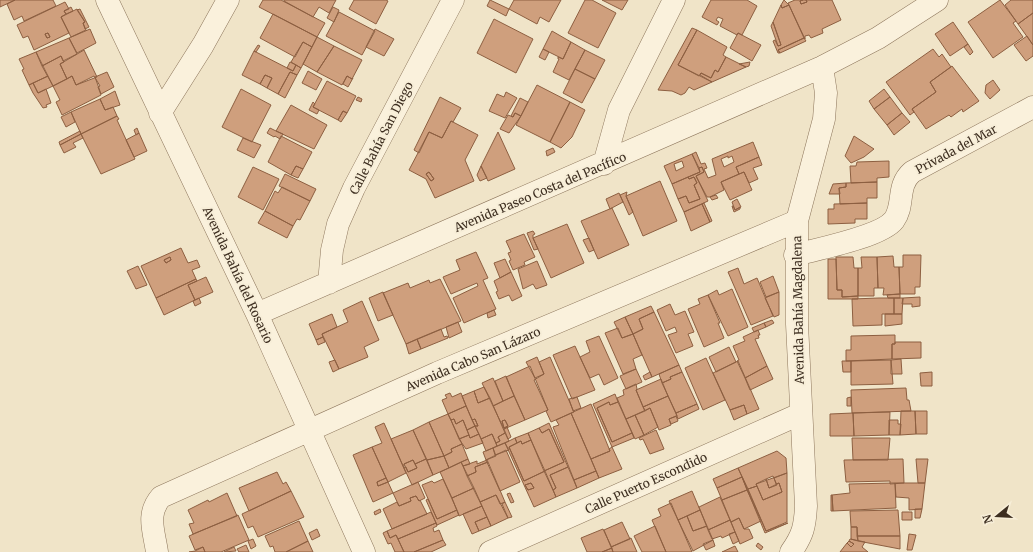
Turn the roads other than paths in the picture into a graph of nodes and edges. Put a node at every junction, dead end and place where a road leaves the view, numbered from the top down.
1 (108, 0) edge
2 (228, 0) edge
3 (452, 0) edge
4 (674, 0) edge
5 (927, 3) edge
6 (822, 68) junction
7 (1033, 107) edge
8 (160, 113) junction
9 (604, 164) junction
10 (797, 221) junction
11 (796, 255) junction
12 (329, 283) junction
13 (257, 314) junction
14 (800, 414) junction
15 (309, 430) junction
16 (157, 552) edge
17 (364, 552) edge
18 (490, 552) edge
19 (791, 552) edge

1 - 8 street, Avenida Bahía del Rosario
2 - 8 street
3 - 12 street, Calle Bahía San Diego
4 - 9 street
5 - 6 street, Avenida Paseo Costa del Pacífico
6 - 9 street, Avenida Paseo Costa del Pacífico
6 - 10 street, Avenida Bahía Magdalena
7 - 11 street, Privada del Mar
8 - 13 street, Avenida Bahía del Rosario
9 - 12 street, Avenida Paseo Costa del Pacífico
10 - 11 street, Avenida Bahía Magdalena
10 - 15 street, Avenida Cabo San Lázaro
11 - 14 street, Avenida Bahía Magdalena
12 - 13 street, Avenida Paseo Costa del Pacífico
13 - 15 street, Avenida Bahía del Rosario
14 - 18 street, Calle Puerto Escondido
14 - 19 street, Avenida Bahía Magdalena
15 - 16 street, Avenida Cabo San Lázaro
15 - 17 street, Avenida Bahía del Rosario

